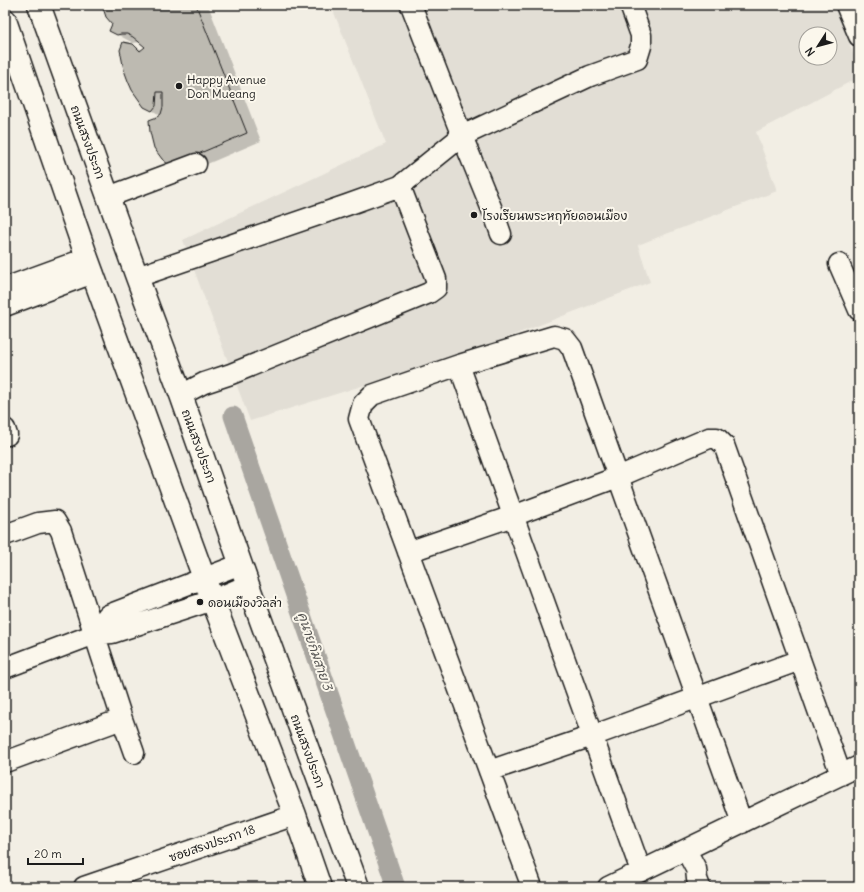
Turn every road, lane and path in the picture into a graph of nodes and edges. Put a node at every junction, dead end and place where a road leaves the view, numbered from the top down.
1 (39, 5) edge
2 (411, 5) edge
3 (630, 5) edge
4 (846, 5) edge
5 (5, 20) edge
6 (859, 36) edge
7 (462, 136) junction
8 (196, 164) dead end
9 (400, 186) junction
10 (108, 197) junction
11 (501, 234) dead end
12 (839, 264) dead end
13 (90, 265) junction
14 (136, 277) junction
15 (5, 288) edge
16 (5, 306) edge
17 (859, 310) edge
18 (459, 365) junction
19 (181, 395) junction
20 (618, 477) junction
21 (513, 516) junction
22 (5, 535) edge
23 (408, 552) junction
24 (241, 564) junction
25 (204, 578) junction
26 (248, 585) junction
27 (213, 600) junction
28 (95, 634) junction
29 (800, 660) junction
30 (5, 668) edge
31 (697, 698) junction
32 (122, 720) junction
33 (592, 736) junction
34 (134, 753) dead end
35 (5, 762) edge
36 (859, 766) edge
37 (489, 771) junction
38 (841, 775) junction
39 (296, 815) junction
40 (742, 823) junction
41 (682, 852) junction
42 (641, 871) junction
43 (698, 883) edge
44 (84, 887) edge
45 (320, 887) edge
46 (358, 887) edge
47 (532, 887) edge
48 (608, 887) edge

1 - 10 main road, ถนนสรงประภา
2 - 7 street
3 - 7 street
4 - 6 street
5 - 13 main road
7 - 9 street
7 - 11 street
8 - 10 street
9 - 14 street
9 - 19 street
10 - 14 main road, ถนนสรงประภา
12 - 17 street
13 - 15 street
13 - 16 street
13 - 25 main road
14 - 19 main road, ถนนสรงประภา
18 - 20 street
18 - 21 street
18 - 23 street
19 - 24 main road, ถนนสรงประภา
20 - 21 street
20 - 29 street
20 - 31 street
21 - 23 street
21 - 33 street
22 - 28 street
23 - 37 street
24 - 25 street
24 - 26 main road, ถนนสรงประภา
25 - 27 main road
25 - 28 street
26 - 27 street
26 - 46 main road, ถนนสรงประภา
27 - 28 street
27 - 39 main road
28 - 30 street
28 - 32 street
29 - 31 street
29 - 38 street
31 - 33 street
31 - 40 street
32 - 34 street
32 - 35 street
33 - 37 street
33 - 42 street
36 - 38 street
37 - 47 street
38 - 40 street
39 - 44 street, ซอยสรงประภา 18
39 - 45 main road
40 - 41 street
41 - 42 street
41 - 43 street
42 - 48 street

